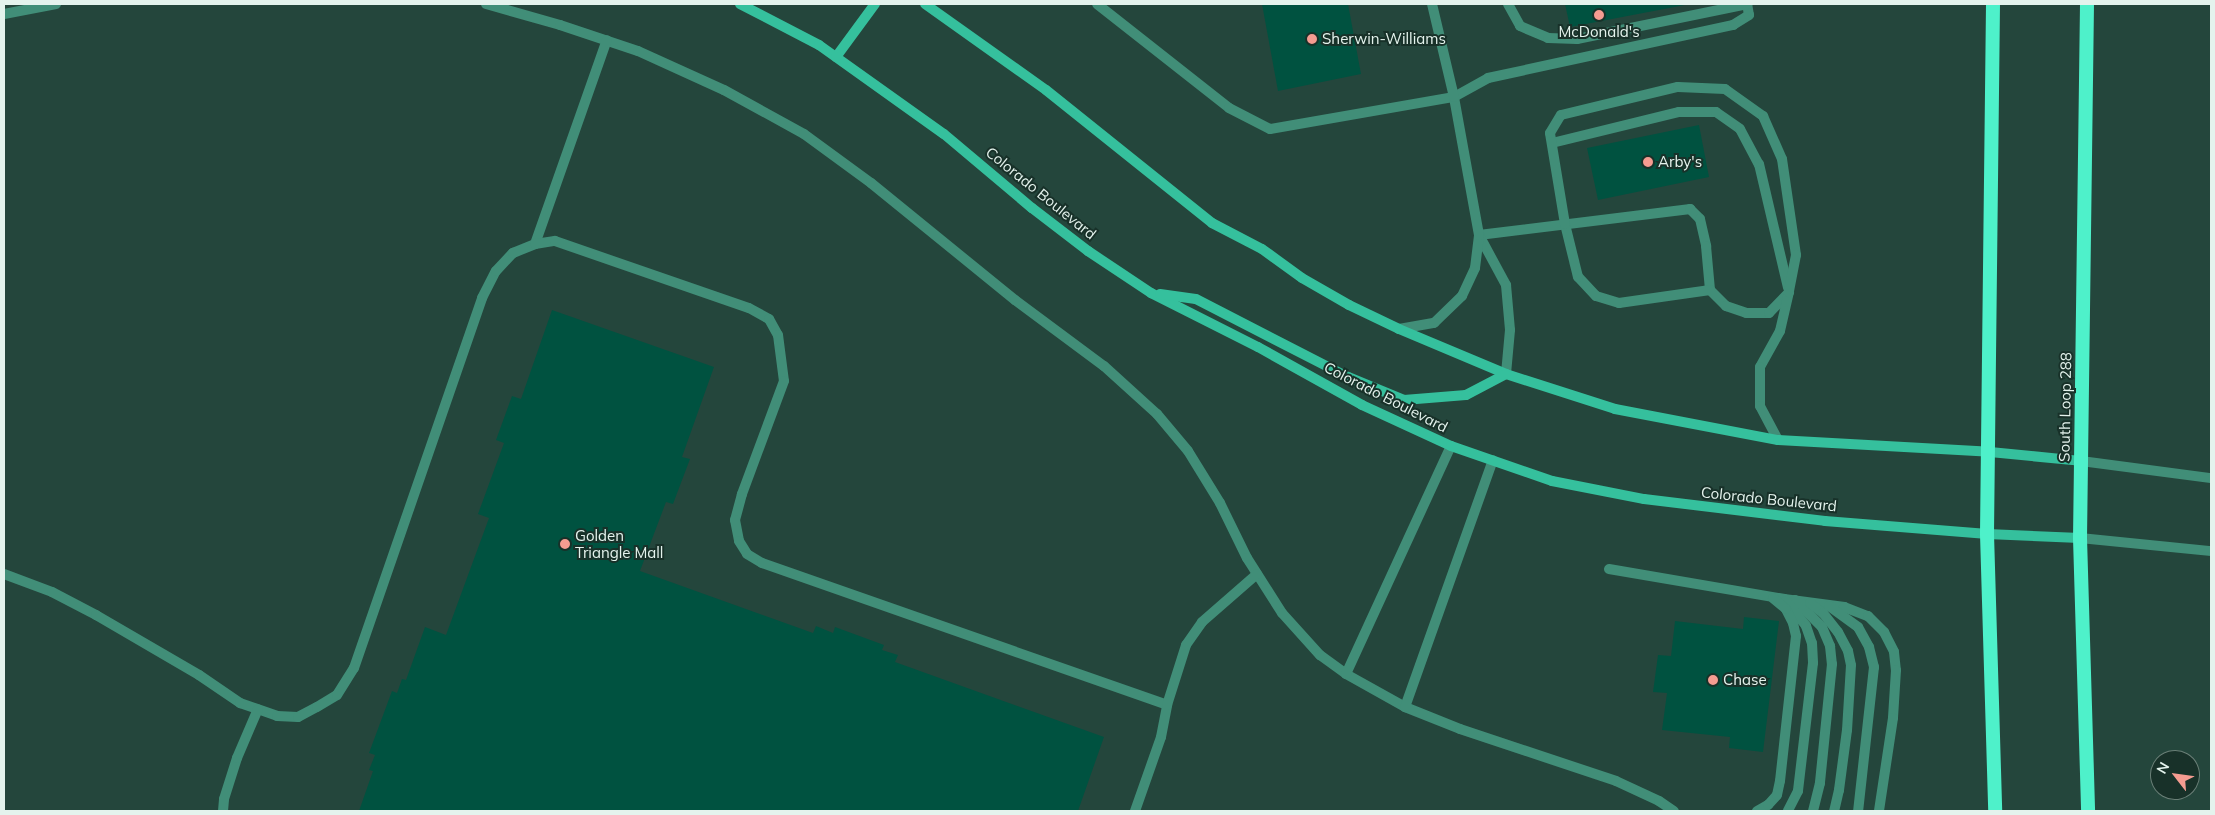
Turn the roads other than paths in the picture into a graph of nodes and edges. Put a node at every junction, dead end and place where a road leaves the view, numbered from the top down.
1 (56, 4) edge
2 (486, 4) edge
3 (740, 4) edge
4 (875, 4) edge
5 (925, 4) edge
6 (1097, 4) edge
7 (1432, 4) edge
8 (1498, 4) edge
9 (1508, 4) edge
10 (1747, 4) edge
11 (1993, 4) edge
12 (2087, 4) edge
13 (4, 14) edge
14 (1520, 26) junction
15 (607, 40) junction
16 (836, 57) junction
17 (1454, 97) junction
18 (1552, 143) junction
19 (1565, 224) junction
20 (1479, 235) junction
21 (535, 244) junction
22 (1710, 290) junction
23 (1789, 292) junction
24 (1151, 293) junction
25 (1399, 329) junction
26 (1506, 374) junction
27 (1778, 440) junction
28 (1451, 446) junction
29 (1990, 452) junction
30 (1493, 460) junction
31 (2080, 461) junction
32 (2211, 478) edge
33 (1987, 534) junction
34 (2080, 538) junction
35 (2211, 551) edge
36 (1609, 569) dead end
37 (4, 574) edge
38 (1257, 574) junction
39 (1771, 597) junction
40 (1789, 600) junction
41 (1808, 602) junction
42 (1827, 605) junction
43 (1346, 674) junction
44 (1167, 705) junction
45 (1405, 707) junction
46 (258, 709) junction
47 (223, 811) edge
48 (1135, 811) edge
49 (1674, 811) edge
50 (1758, 811) edge
51 (1788, 811) edge
52 (1813, 811) edge
53 (1834, 811) edge
54 (1858, 811) edge
55 (1879, 811) edge
56 (1995, 811) edge
57 (2088, 811) edge

1 - 13 street
2 - 15 street
3 - 16 main road, Colorado Boulevard
4 - 16 main road
5 - 25 main road
6 - 17 street
7 - 17 street
8 - 14 street
9 - 14 street
10 - 14 street
10 - 17 street
11 - 29 highway
12 - 31 highway, South Loop 288
15 - 21 street
15 - 38 street
16 - 24 main road, Colorado Boulevard
17 - 20 street
18 - 19 street
18 - 23 street
18 - 23 street
19 - 20 street
19 - 22 street
19 - 22 street
20 - 25 street
20 - 26 street
21 - 44 street
21 - 46 street
22 - 23 street
23 - 27 street
24 - 26 main road
24 - 28 main road, Colorado Boulevard
25 - 26 main road
26 - 27 main road
27 - 29 main road
28 - 30 main road, Colorado Boulevard
28 - 43 street
29 - 31 main road
29 - 33 highway
30 - 33 main road, Colorado Boulevard
30 - 45 street
31 - 32 street
31 - 34 highway, South Loop 288
33 - 34 main road, Colorado Boulevard
33 - 56 highway
34 - 35 street, Colorado Boulevard
34 - 57 highway, South Loop 288
36 - 39 street
37 - 46 street
38 - 43 street
38 - 44 street
39 - 40 street
39 - 50 street
40 - 41 street
40 - 51 street
40 - 52 street
41 - 42 street
41 - 53 street
42 - 54 street
42 - 55 street
43 - 45 street
44 - 48 street
45 - 49 street
46 - 47 street

